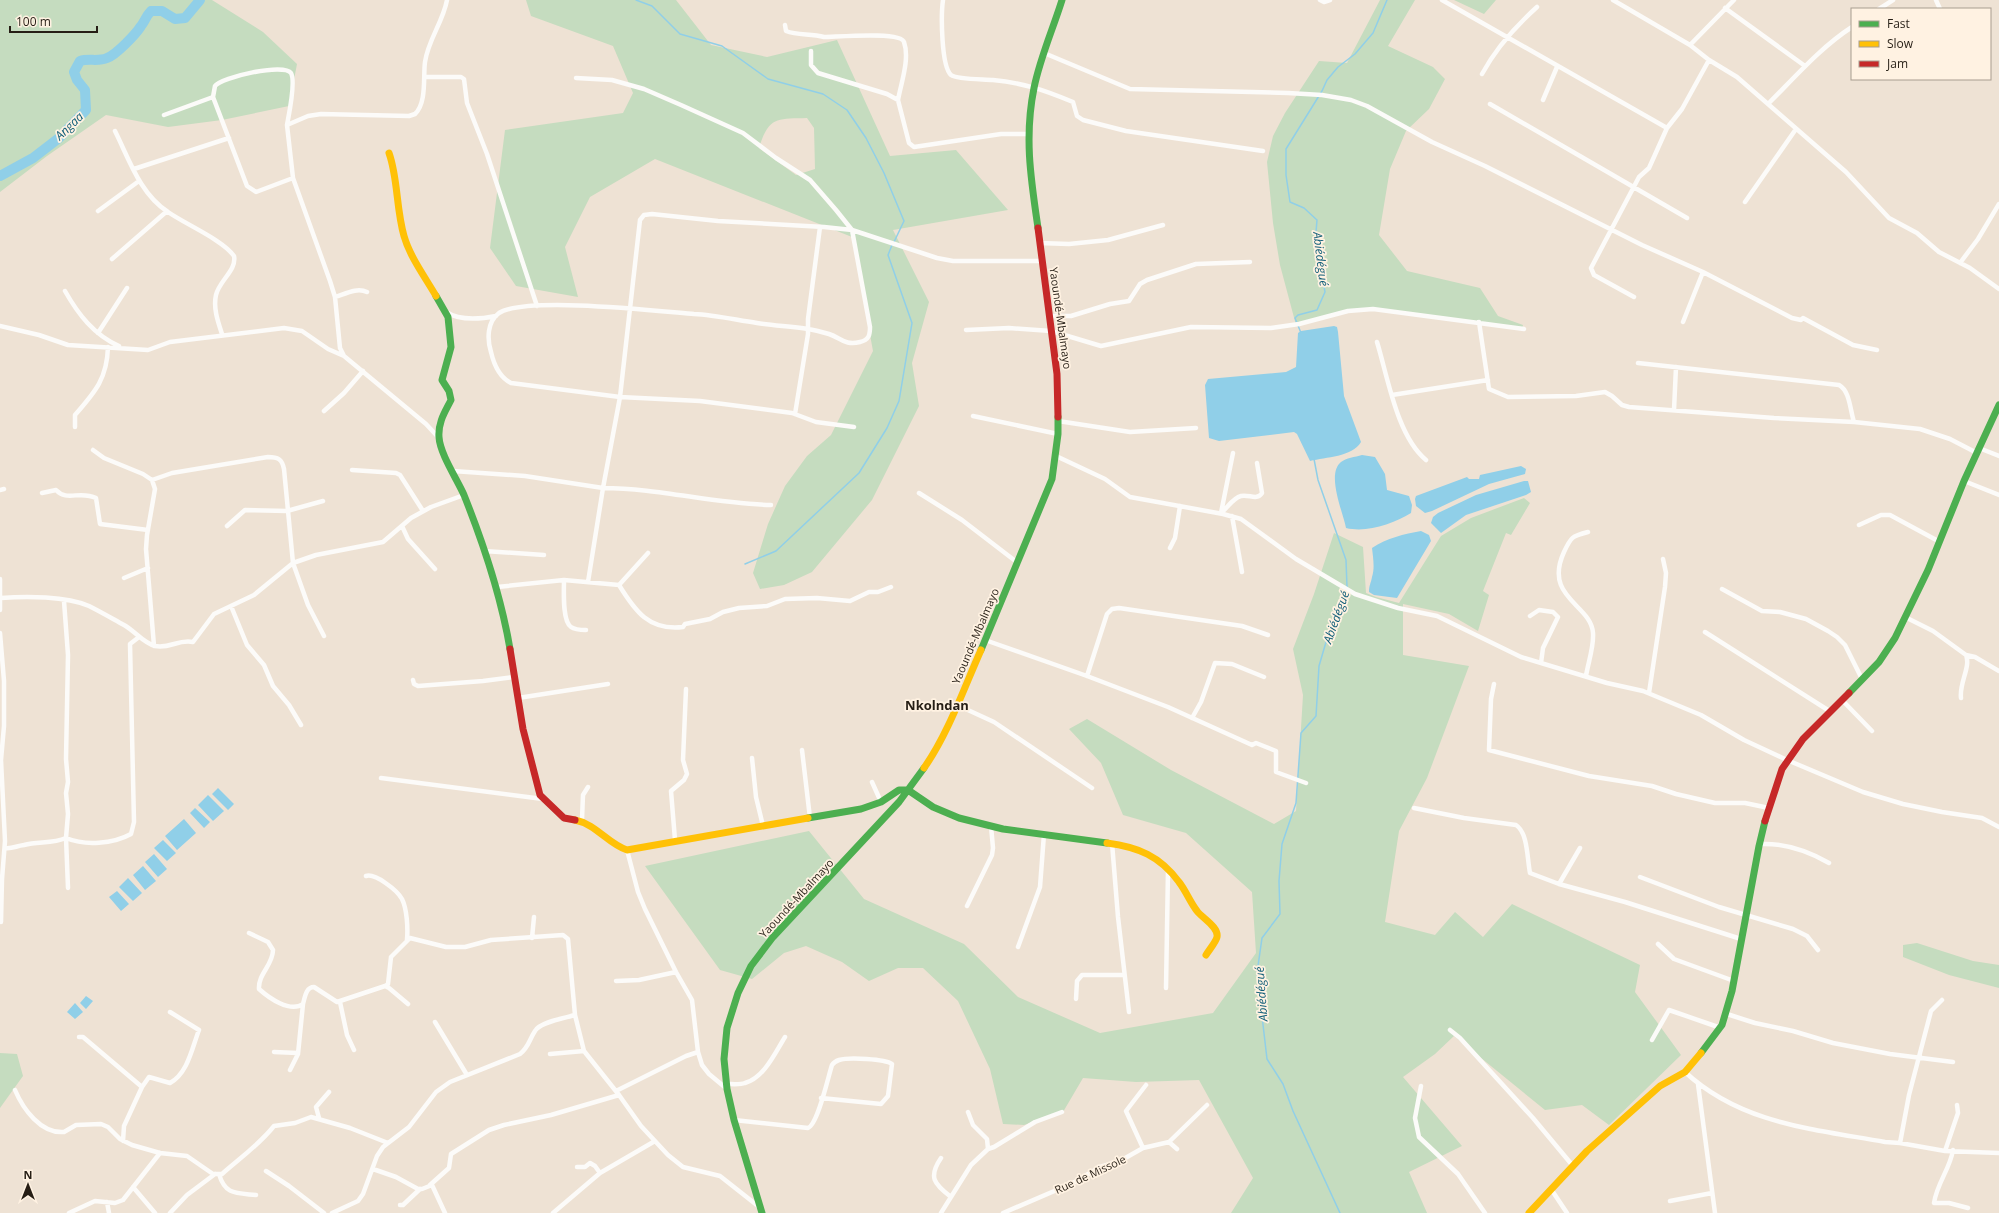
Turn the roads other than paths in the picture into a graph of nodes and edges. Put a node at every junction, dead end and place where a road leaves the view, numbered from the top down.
1 (447, 0) edge
2 (943, 0) edge
3 (1062, 0) edge
4 (1320, 0) edge
5 (1330, 0) edge
6 (1442, 0) edge
7 (1615, 0) edge
8 (1734, 0) edge
9 (1890, 1) edge
10 (1537, 7) dead end
11 (1725, 8) junction
12 (1880, 8) edge
13 (785, 25) dead end
14 (1851, 28) edge
15 (1508, 38) junction
16 (1690, 45) junction
17 (811, 51) dead end
18 (1044, 53) junction
19 (1709, 60) junction
20 (1805, 66) junction
21 (1557, 67) junction
22 (1482, 74) dead end
23 (425, 77) junction
24 (576, 78) dead end
25 (1034, 86) junction
26 (213, 97) junction
27 (898, 100) junction
28 (1543, 100) dead end
29 (1769, 103) junction
30 (1490, 104) dead end
31 (164, 115) dead end
32 (287, 125) junction
33 (1667, 128) junction
34 (1796, 129) junction
35 (115, 131) dead end
36 (1028, 134) junction
37 (228, 138) junction
38 (1263, 151) dead end
39 (389, 153) dead end
40 (134, 169) junction
41 (293, 178) junction
42 (140, 181) junction
43 (1634, 188) junction
44 (1745, 202) dead end
45 (1999, 204) edge
46 (98, 211) dead end
47 (166, 212) junction
48 (1687, 218) dead end
49 (1163, 225) dead end
50 (820, 227) junction
51 (852, 230) junction
52 (1612, 230) junction
53 (1039, 243) junction
54 (112, 259) dead end
55 (1042, 261) junction
56 (1250, 262) dead end
57 (1960, 263) junction
58 (1703, 272) junction
59 (128, 288) dead end
60 (1999, 289) edge
61 (65, 291) dead end
62 (368, 292) dead end
63 (335, 297) junction
64 (1634, 297) dead end
65 (537, 306) junction
66 (631, 310) junction
67 (445, 311) junction
68 (496, 316) junction
69 (1049, 316) junction
70 (1479, 322) junction
71 (1683, 322) dead end
72 (0, 326) edge
73 (808, 329) junction
74 (1524, 329) dead end
75 (966, 330) dead end
76 (1051, 331) junction
77 (98, 333) junction
78 (222, 334) junction
79 (1377, 342) dead end
80 (108, 347) junction
81 (120, 347) junction
82 (1877, 350) dead end
83 (344, 356) junction
84 (1638, 363) dead end
85 (1676, 367) junction
86 (363, 371) junction
87 (1488, 380) junction
88 (1392, 394) junction
89 (620, 397) junction
90 (1999, 405) edge
91 (1674, 410) junction
92 (324, 411) dead end
93 (795, 414) junction
94 (973, 416) dead end
95 (1058, 421) junction
96 (1854, 422) junction
97 (75, 427) dead end
98 (854, 427) dead end
99 (1196, 428) dead end
100 (1058, 434) junction
101 (440, 438) junction
102 (93, 450) dead end
103 (1978, 450) junction
104 (1233, 453) dead end
105 (1056, 456) junction
106 (1999, 456) edge
107 (1426, 460) dead end
108 (1257, 463) dead end
109 (352, 470) dead end
110 (453, 471) junction
111 (152, 480) junction
112 (1964, 481) junction
113 (603, 488) junction
114 (42, 493) dead end
115 (919, 493) dead end
116 (464, 495) junction
117 (1999, 495) edge
118 (323, 500) dead end
119 (771, 505) dead end
120 (1180, 506) junction
121 (288, 511) junction
122 (423, 511) junction
123 (1221, 513) junction
124 (1232, 516) junction
125 (1859, 525) dead end
126 (227, 526) dead end
127 (402, 526) junction
128 (148, 530) junction
129 (1588, 532) dead end
130 (1940, 542) junction
131 (1170, 548) dead end
132 (484, 551) junction
133 (648, 553) dead end
134 (544, 555) dead end
135 (1664, 559) dead end
136 (293, 563) junction
137 (1018, 563) junction
138 (148, 568) junction
139 (435, 569) dead end
140 (1242, 572) dead end
141 (124, 578) dead end
142 (0, 579) edge
143 (564, 580) junction
144 (588, 582) junction
145 (619, 585) junction
146 (891, 587) dead end
147 (497, 588) junction
148 (1722, 589) dead end
149 (1, 598) junction
150 (64, 601) junction
151 (231, 606) junction
152 (0, 610) edge
153 (1530, 616) dead end
154 (1905, 617) junction
155 (586, 630) dead end
156 (1705, 632) dead end
157 (0, 633) edge
158 (324, 636) dead end
159 (1268, 636) dead end
160 (139, 637) junction
161 (985, 640) junction
162 (154, 646) junction
163 (1966, 655) junction
164 (1541, 663) junction
165 (1999, 671) edge
166 (1087, 676) junction
167 (1586, 676) junction
168 (514, 677) junction
169 (1264, 677) dead end
170 (1862, 679) junction
171 (412, 680) dead end
172 (608, 684) dead end
173 (1494, 684) dead end
174 (686, 689) dead end
175 (1649, 693) junction
176 (518, 698) junction
177 (1961, 698) dead end
178 (1842, 700) junction
179 (958, 705) junction
180 (1831, 712) junction
181 (1192, 718) junction
182 (301, 725) dead end
183 (1872, 731) dead end
184 (802, 750) dead end
185 (752, 758) dead end
186 (1787, 760) junction
187 (381, 778) dead end
188 (872, 782) dead end
189 (1306, 783) dead end
190 (1, 786) edge
191 (588, 787) dead end
192 (1092, 788) dead end
193 (908, 790) junction
194 (542, 799) junction
195 (881, 802) junction
196 (1414, 808) dead end
197 (1769, 808) junction
198 (810, 818) junction
199 (580, 821) junction
200 (763, 826) junction
201 (991, 826) junction
202 (1999, 827) edge
203 (1044, 834) junction
204 (66, 838) junction
205 (675, 840) junction
206 (1112, 843) junction
207 (1760, 844) junction
208 (5, 848) junction
209 (1580, 848) dead end
210 (627, 850) junction
211 (1828, 863) dead end
212 (1168, 870) junction
213 (366, 876) dead end
214 (1640, 877) dead end
215 (1559, 884) junction
216 (68, 888) dead end
217 (967, 906) dead end
218 (1746, 915) junction
219 (534, 917) dead end
220 (1, 922) dead end
221 (249, 933) dead end
222 (532, 938) junction
223 (1741, 939) junction
224 (407, 940) junction
225 (1658, 944) dead end
226 (1018, 947) dead end
227 (1818, 950) dead end
228 (1206, 955) dead end
229 (676, 972) junction
230 (1124, 975) junction
231 (616, 981) dead end
232 (1734, 981) junction
233 (385, 986) junction
234 (1166, 988) dead end
235 (1076, 999) dead end
236 (1942, 1000) dead end
237 (340, 1002) junction
238 (303, 1004) junction
239 (408, 1004) dead end
240 (170, 1012) dead end
241 (1129, 1012) dead end
242 (1727, 1014) junction
243 (575, 1015) junction
244 (435, 1022) dead end
245 (1720, 1028) junction
246 (1450, 1030) dead end
247 (79, 1037) dead end
248 (785, 1037) dead end
249 (1652, 1040) dead end
250 (354, 1050) dead end
251 (584, 1051) junction
252 (274, 1052) dead end
253 (298, 1052) junction
254 (698, 1052) junction
255 (550, 1054) dead end
256 (1920, 1057) junction
257 (1953, 1062) dead end
258 (290, 1070) dead end
259 (1685, 1072) junction
260 (467, 1075) junction
261 (1698, 1084) junction
262 (1146, 1085) dead end
263 (726, 1086) junction
264 (1421, 1086) dead end
265 (142, 1087) junction
266 (15, 1090) dead end
267 (329, 1092) dead end
268 (618, 1093) junction
269 (822, 1098) junction
270 (1207, 1105) dead end
271 (1957, 1105) dead end
272 (968, 1112) dead end
273 (1062, 1112) dead end
274 (319, 1118) junction
275 (734, 1120) junction
276 (123, 1141) junction
277 (655, 1141) junction
278 (1169, 1142) junction
279 (388, 1143) junction
280 (1900, 1143) junction
281 (1143, 1148) junction
282 (988, 1149) junction
283 (1177, 1149) dead end
284 (1954, 1150) junction
285 (1945, 1151) junction
286 (160, 1153) junction
287 (1999, 1153) edge
288 (941, 1158) dead end
289 (1572, 1166) junction
290 (577, 1167) dead end
291 (373, 1170) junction
292 (266, 1171) dead end
293 (600, 1173) junction
294 (217, 1174) junction
295 (430, 1185) junction
296 (134, 1187) junction
297 (420, 1189) junction
298 (1550, 1189) junction
299 (1712, 1193) junction
300 (256, 1195) dead end
301 (951, 1197) junction
302 (1670, 1201) dead end
303 (107, 1202) junction
304 (400, 1205) dead end
305 (1968, 1208) dead end
306 (1536, 1210) edge
307 (761, 1211) edge
308 (69, 1213) edge
309 (109, 1213) edge
310 (155, 1213) edge
311 (170, 1213) edge
312 (324, 1213) edge
313 (332, 1213) edge
314 (445, 1213) edge
315 (553, 1213) edge
316 (940, 1213) edge
317 (1003, 1213) edge
318 (1485, 1213) edge
319 (1529, 1213) edge
320 (1568, 1213) edge
321 (1715, 1213) edge

1 - 23 street
2 - 25 street
3 - 18 main road, Yaoundé-Mbalmayo
4 - 5 street
6 - 15 street
7 - 16 street
8 - 11 street
9 - 12 street
10 - 15 street
11 - 16 street
11 - 20 street
13 - 27 street
14 - 20 street
15 - 21 street
15 - 22 street
16 - 19 street
17 - 27 street
18 - 25 main road, Yaoundé-Mbalmayo
18 - 52 street
19 - 29 street
19 - 33 street
20 - 29 street
21 - 28 street
21 - 33 street
23 - 32 street
23 - 65 street
24 - 51 street
25 - 36 main road, Yaoundé-Mbalmayo
25 - 38 street
26 - 31 street
26 - 32 street
26 - 37 street
27 - 36 street
29 - 34 street
30 - 43 street
32 - 41 street
33 - 43 street
34 - 44 street
34 - 57 street
35 - 40 street
36 - 53 main road, Yaoundé-Mbalmayo
37 - 40 street
37 - 41 street
39 - 67 main road
40 - 42 street
41 - 63 street
42 - 46 street
42 - 47 street
43 - 48 street
43 - 52 street
45 - 57 street
47 - 54 street
47 - 78 street
49 - 53 street
50 - 51 street
50 - 66 street
50 - 73 street
51 - 55 street
51 - 73 street
52 - 58 street
52 - 64 street
53 - 55 main road, Yaoundé-Mbalmayo
55 - 69 main road, Yaoundé-Mbalmayo
56 - 69 street
57 - 60 street
58 - 71 street
58 - 82 street
59 - 77 street
61 - 77 street
62 - 63 street
63 - 83 street
65 - 66 street
65 - 68 street
66 - 73 street
66 - 89 street
67 - 68 street
67 - 101 main road
68 - 89 street
69 - 76 main road, Yaoundé-Mbalmayo
70 - 74 street
70 - 76 street
70 - 87 street
72 - 80 street
73 - 93 street
75 - 76 street
76 - 95 main road, Yaoundé-Mbalmayo
77 - 81 street
78 - 81 street
78 - 83 street
79 - 88 street
80 - 81 street
80 - 97 street
83 - 86 street
84 - 85 street
85 - 91 street
85 - 96 street
86 - 92 street
86 - 101 street
87 - 88 street
87 - 91 street
88 - 107 street
89 - 93 street
89 - 113 street
90 - 103 main road
91 - 96 street
93 - 98 street
94 - 100 street
95 - 99 street
95 - 100 main road, Yaoundé-Mbalmayo
96 - 103 street
100 - 105 main road, Yaoundé-Mbalmayo
101 - 110 main road
102 - 111 street
103 - 106 street
103 - 112 main road
104 - 123 street
105 - 120 street
105 - 137 main road, Yaoundé-Mbalmayo
108 - 123 street
109 - 122 street
110 - 113 street
110 - 116 main road
111 - 121 street
111 - 128 street
112 - 117 street
112 - 130 main road
113 - 119 street
113 - 144 street
114 - 128 street
115 - 137 street
116 - 122 street
116 - 132 main road
118 - 121 street
120 - 123 street
120 - 131 street
121 - 126 street
121 - 136 street
122 - 127 street
123 - 124 street
124 - 140 street
124 - 164 street
125 - 130 street
127 - 136 street
127 - 139 street
128 - 138 street
129 - 167 street
130 - 154 main road
132 - 134 street
132 - 147 main road
133 - 145 street
135 - 175 street
136 - 151 street
136 - 158 street
137 - 161 main road, Yaoundé-Mbalmayo
138 - 141 street
138 - 162 street
142 - 149 street
143 - 144 street
143 - 147 street
143 - 155 street
144 - 145 street
145 - 146 street
147 - 168 main road
148 - 170 street
149 - 150 street
149 - 152 street
150 - 160 street
150 - 204 street
151 - 162 street
151 - 182 street
153 - 164 street
154 - 163 street
154 - 170 main road
156 - 180 street
157 - 190 street
159 - 166 street
160 - 162 street
160 - 204 street
161 - 166 street
161 - 179 main road, Yaoundé-Mbalmayo
163 - 165 street
163 - 177 street
164 - 167 street
166 - 181 street
167 - 175 street
168 - 171 street
168 - 176 main road
169 - 181 street
170 - 178 main road
172 - 176 street
173 - 197 street
174 - 205 street
175 - 186 street
176 - 194 main road
178 - 180 main road
178 - 183 street
179 - 192 street
179 - 193 main road, Yaoundé-Mbalmayo
180 - 186 main road
181 - 189 street
184 - 198 street
185 - 200 street
186 - 197 main road
186 - 202 street
187 - 194 street
188 - 195 street
190 - 208 street
191 - 199 street
193 - 195 main road
193 - 201 main road
193 - 263 main road, Yaoundé-Mbalmayo
194 - 199 main road
195 - 198 main road
196 - 215 street
197 - 207 main road
198 - 200 main road
199 - 210 main road
200 - 205 main road
201 - 203 main road
201 - 217 street
203 - 206 main road
203 - 226 street
204 - 208 street
204 - 216 street
205 - 210 main road
206 - 212 main road
206 - 230 street
207 - 211 street
207 - 218 main road
208 - 220 street
209 - 215 street
210 - 229 street
212 - 228 main road
212 - 234 street
213 - 224 street
214 - 218 street
215 - 223 street
218 - 223 main road
218 - 227 street
219 - 222 street
221 - 238 street
222 - 224 street
222 - 243 street
223 - 232 main road
224 - 233 street
225 - 232 street
229 - 231 street
229 - 254 street
230 - 235 street
230 - 241 street
232 - 242 main road
233 - 237 street
233 - 239 street
236 - 256 street
237 - 238 street
237 - 250 street
238 - 253 street
240 - 265 street
242 - 245 main road
242 - 256 street
243 - 251 street
243 - 260 street
244 - 260 street
245 - 249 street
245 - 259 main road
246 - 289 street
247 - 265 street
248 - 263 street
251 - 255 street
251 - 268 street
252 - 253 street
253 - 258 street
254 - 263 street
254 - 268 street
256 - 257 street
256 - 280 street
259 - 261 street
259 - 289 main road
260 - 279 street
261 - 280 street
261 - 299 street
262 - 281 street
263 - 275 main road, Yaoundé-Mbalmayo
264 - 318 street
265 - 276 street
266 - 276 street
267 - 274 street
268 - 277 street
268 - 295 street
269 - 269 street
269 - 275 street
270 - 278 street
271 - 285 street
272 - 282 street
273 - 282 street
274 - 279 street
274 - 294 street
275 - 307 main road, Yaoundé-Mbalmayo
276 - 286 street
277 - 293 street
277 - 307 street
278 - 281 street, Rue de Missole
278 - 283 street
279 - 291 street
280 - 285 street
281 - 317 street, Rue de Missole
282 - 301 street
284 - 285 street
284 - 287 street
284 - 305 street
286 - 294 street
286 - 296 street
288 - 301 street
289 - 298 main road
290 - 293 street
291 - 297 street
291 - 313 street
292 - 312 street
293 - 315 street
294 - 300 street
294 - 311 street
295 - 297 street
295 - 314 street
296 - 303 street
296 - 310 street
297 - 304 street
298 - 306 main road
298 - 320 street
299 - 302 street
299 - 321 street
301 - 316 street
303 - 308 street
303 - 309 street
306 - 319 main road

